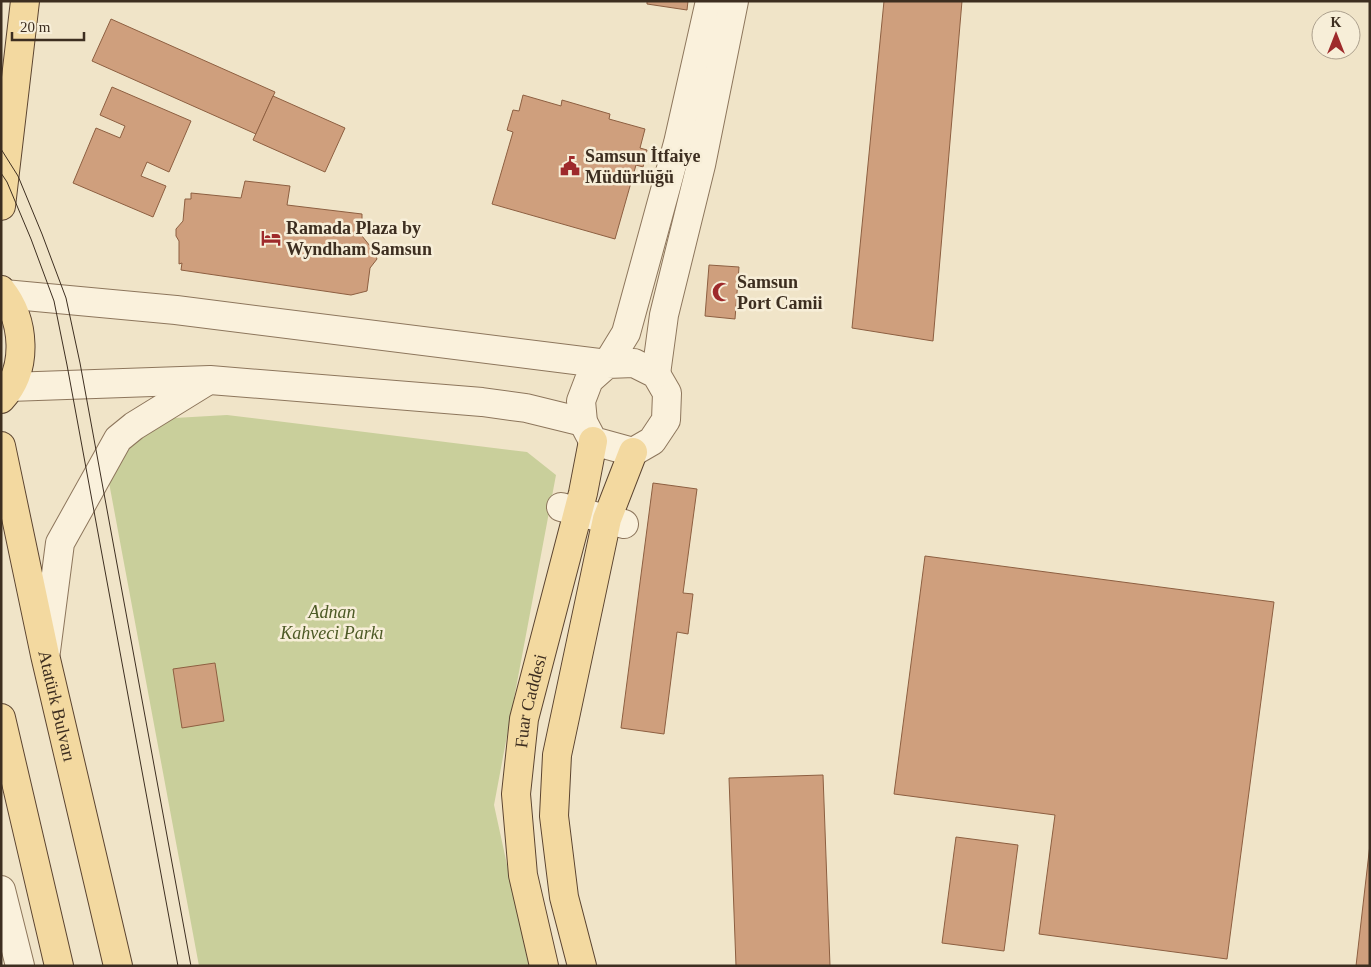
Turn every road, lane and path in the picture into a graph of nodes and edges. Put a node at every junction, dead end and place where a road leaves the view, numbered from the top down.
1 (24, 1) edge
2 (710, 1) edge
3 (734, 1) edge
4 (1, 206) edge
5 (3, 292) edge
6 (607, 364) junction
7 (656, 374) junction
8 (210, 380) junction
9 (5, 393) edge
10 (588, 431) junction
11 (1, 446) edge
12 (633, 452) junction
13 (569, 509) junction
14 (616, 522) junction
15 (46, 655) junction
16 (1, 718) edge
17 (1, 890) edge
18 (13, 961) edge
19 (59, 966) edge
20 (118, 966) edge
21 (544, 966) edge
22 (582, 966) edge

1 - 4 main road
2 - 6 street
3 - 7 street
5 - 6 street
5 - 9 main road
6 - 7 street
6 - 10 street
7 - 12 street
8 - 9 street
8 - 10 street
8 - 15 street
10 - 12 street
10 - 13 main road, Fuar Caddesi
11 - 15 main road, Atatürk Bulvarı
12 - 14 main road, Fuar Caddesi
13 - 14 street
13 - 21 main road, Fuar Caddesi
14 - 22 main road, Fuar Caddesi
15 - 20 main road, Atatürk Bulvarı
16 - 19 main road
17 - 18 street

